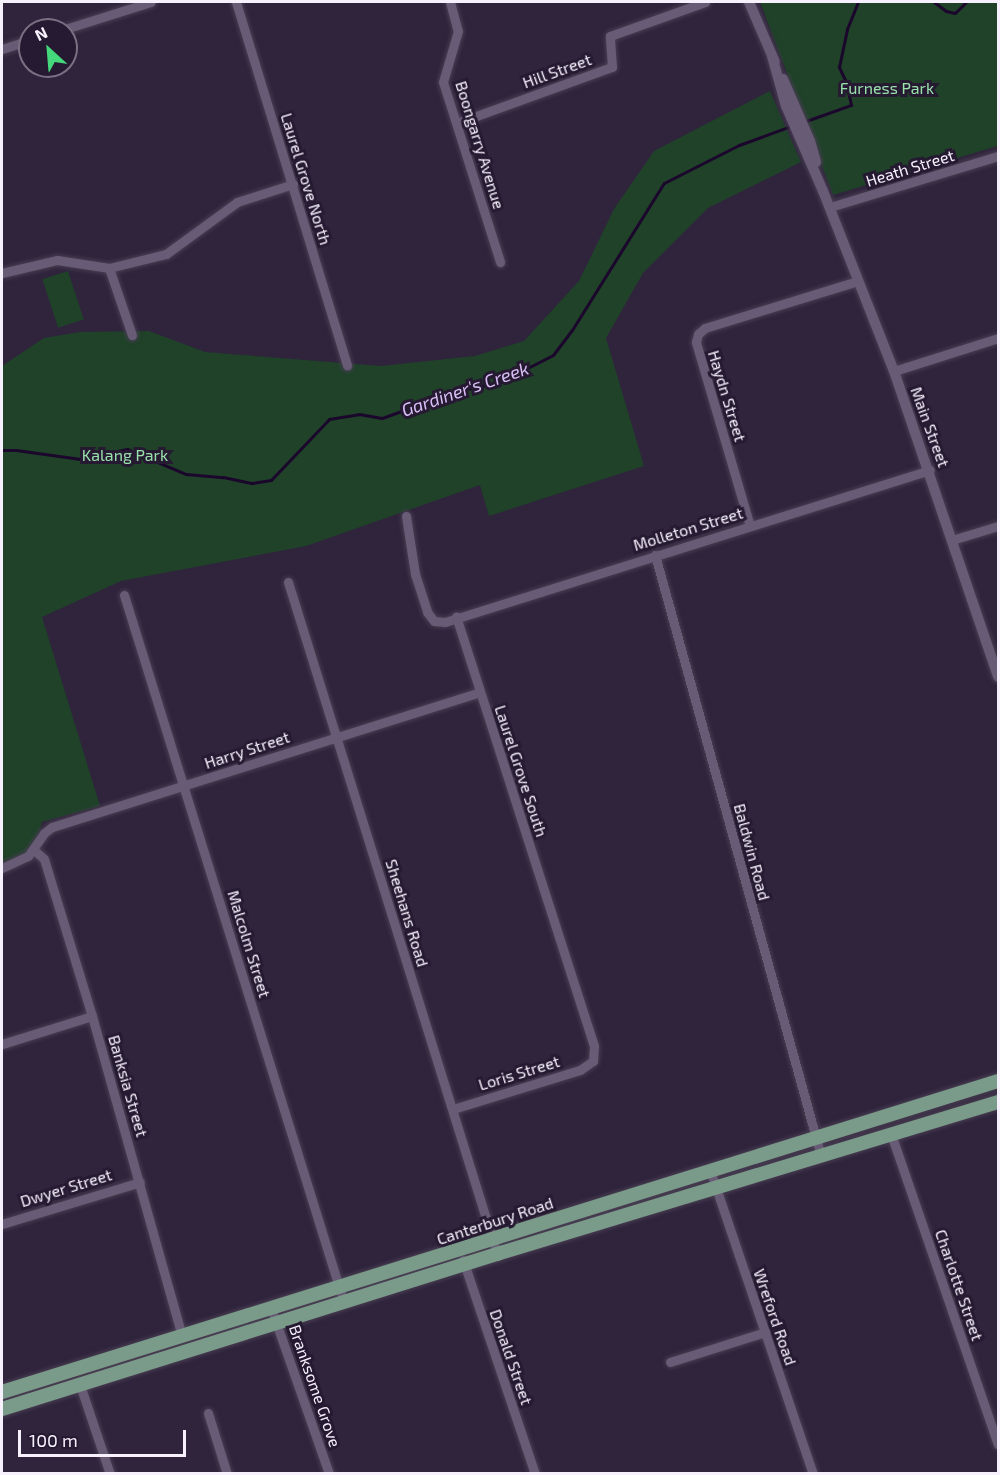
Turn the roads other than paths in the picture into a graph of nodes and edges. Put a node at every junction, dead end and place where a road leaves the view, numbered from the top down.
1 (151, 2) edge
2 (236, 2) edge
3 (450, 2) edge
4 (705, 2) edge
5 (749, 2) edge
6 (78, 25) edge
7 (18, 44) edge
8 (2, 49) edge
9 (457, 123) junction
10 (999, 156) edge
11 (292, 184) junction
12 (830, 207) junction
13 (500, 262) dead end
14 (109, 268) junction
15 (2, 273) edge
16 (858, 281) junction
17 (132, 335) dead end
18 (999, 338) edge
19 (347, 366) dead end
20 (894, 371) junction
21 (930, 470) junction
22 (406, 516) dead end
23 (750, 526) junction
24 (999, 526) edge
25 (952, 540) junction
26 (655, 555) junction
27 (288, 582) dead end
28 (124, 595) dead end
29 (456, 618) junction
30 (999, 677) edge
31 (479, 692) junction
32 (336, 737) junction
33 (184, 786) junction
34 (34, 850) junction
35 (2, 868) edge
36 (92, 1016) junction
37 (2, 1044) edge
38 (593, 1061) joint
39 (999, 1081) edge
40 (999, 1102) edge
41 (453, 1109) junction
42 (891, 1134) junction
43 (816, 1137) junction
44 (821, 1156) junction
45 (710, 1170) junction
46 (140, 1182) junction
47 (715, 1188) junction
48 (2, 1224) edge
49 (492, 1239) junction
50 (459, 1250) junction
51 (497, 1254) junction
52 (464, 1264) junction
53 (340, 1287) junction
54 (344, 1303) junction
55 (271, 1308) junction
56 (277, 1323) junction
57 (765, 1332) junction
58 (182, 1336) junction
59 (670, 1362) dead end
60 (80, 1385) junction
61 (2, 1392) edge
62 (2, 1409) edge
63 (208, 1413) dead end
64 (999, 1444) edge
65 (110, 1473) edge
66 (227, 1473) edge
67 (330, 1473) edge
68 (535, 1473) edge
69 (813, 1473) edge

1 - 6 street
2 - 11 street, Laurel Grove North
3 - 9 street, Boongarry Avenue
4 - 9 street, Hill Street
5 - 12 street, Main Street
7 - 8 street
9 - 13 street, Boongarry Avenue
10 - 12 street, Heath Street
11 - 14 street
11 - 19 street, Laurel Grove North
12 - 16 street, Main Street
14 - 15 street
14 - 17 street
16 - 20 street, Main Street
16 - 23 street, Haydn Street
18 - 20 street
20 - 21 street, Main Street
21 - 23 street, Molleton Street
21 - 25 street, Main Street
22 - 29 street
23 - 26 street, Molleton Street
24 - 25 street
25 - 30 street, Main Street
26 - 29 street, Molleton Street
26 - 43 street, Baldwin Road
27 - 32 street, Sheehans Road
28 - 33 street, Malcolm Street
29 - 31 street, Laurel Grove South
31 - 32 street, Harry Street
31 - 38 street, Laurel Grove South
32 - 33 street, Harry Street
32 - 41 street, Sheehans Road
33 - 34 street, Harry Street
33 - 53 street, Malcolm Street
34 - 35 street, Harry Street
34 - 36 street, Banksia Street
36 - 37 street
36 - 46 street, Banksia Street
38 - 41 street, Loris Street
39 - 43 main road, Canterbury Road
40 - 42 main road, Canterbury Road
41 - 49 street, Sheehans Road
42 - 44 main road, Canterbury Road
42 - 64 street, Charlotte Street
43 - 44 street, Baldwin Road
43 - 45 main road, Canterbury Road
44 - 47 main road, Canterbury Road
45 - 47 street, Wreford Road
45 - 49 main road, Canterbury Road
46 - 48 street, Dwyer Street
46 - 58 street, Banksia Street
47 - 51 main road, Canterbury Road
47 - 57 street, Wreford Road
49 - 50 main road, Canterbury Road
49 - 51 street, Sheehans Road
50 - 52 street, Donald Street
50 - 53 main road, Canterbury Road
51 - 52 main road, Canterbury Road
52 - 54 main road, Canterbury Road
52 - 68 street, Donald Street
53 - 54 street, Malcolm Street
53 - 55 main road, Canterbury Road
54 - 56 main road, Canterbury Road
55 - 56 street, Branksome Grove
55 - 58 main road, Canterbury Road
56 - 60 main road, Canterbury Road
56 - 67 street, Branksome Grove
57 - 59 street
57 - 69 street, Wreford Road
58 - 61 main road, Canterbury Road
60 - 62 main road, Canterbury Road
60 - 65 street
63 - 66 street

